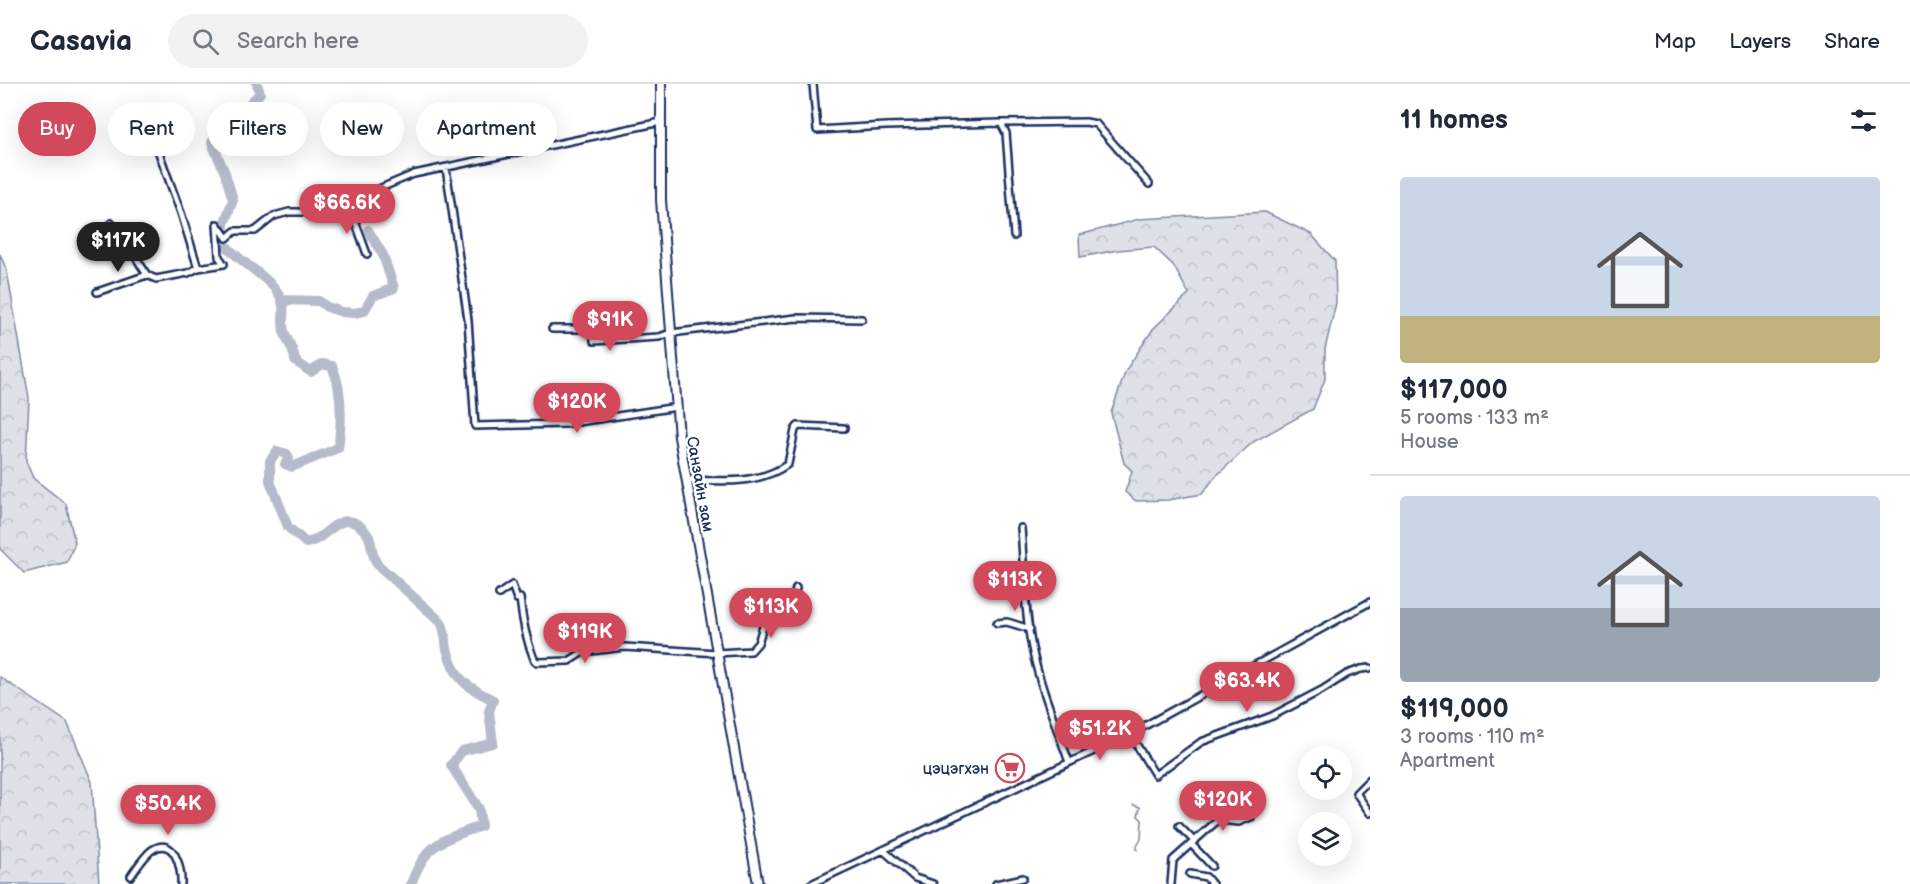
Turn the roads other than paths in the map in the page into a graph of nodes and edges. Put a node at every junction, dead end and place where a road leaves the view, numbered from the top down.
1 (661, 84) edge
2 (813, 84) edge
3 (661, 122) junction
4 (1001, 123) junction
5 (160, 156) edge
6 (446, 168) junction
7 (1149, 184) dead end
8 (369, 193) junction
9 (353, 210) junction
10 (322, 213) junction
11 (111, 223) dead end
12 (1014, 236) dead end
13 (367, 254) dead end
14 (198, 268) junction
15 (147, 275) junction
16 (97, 292) dead end
17 (862, 319) dead end
18 (552, 329) dead end
19 (671, 333) junction
20 (676, 408) junction
21 (844, 428) dead end
22 (687, 480) junction
23 (1021, 528) dead end
24 (796, 588) dead end
25 (499, 594) dead end
26 (1370, 602) edge
27 (997, 623) dead end
28 (1030, 629) junction
29 (717, 653) junction
30 (1370, 668) edge
31 (1130, 734) junction
32 (1069, 762) junction
33 (1370, 779) edge
34 (1246, 798) dead end
35 (1370, 813) edge
36 (1179, 826) dead end
37 (1193, 842) junction
38 (883, 850) junction
39 (1212, 866) dead end
40 (1190, 874) dead end
41 (131, 876) dead end
42 (1199, 876) junction
43 (1023, 878) dead end
44 (181, 884) edge
45 (758, 884) edge
46 (811, 884) edge
47 (933, 884) edge
48 (996, 884) edge
49 (1171, 884) edge
50 (1201, 884) edge
51 (1212, 884) edge

1 - 3 main road, Санзайн зам
2 - 4 street
3 - 6 street
3 - 19 main road, Санзайн зам
4 - 7 street
4 - 12 street
5 - 14 street
6 - 8 street
6 - 20 street
8 - 9 street
8 - 10 street
9 - 10 street
9 - 13 street
10 - 14 street
11 - 15 street
14 - 15 street
15 - 16 street
17 - 19 street
18 - 19 street
19 - 20 main road, Санзайн зам
20 - 22 main road, Санзайн зам
21 - 22 street
22 - 29 main road, Санзайн зам
23 - 28 street
24 - 29 street
25 - 29 street
26 - 31 street
27 - 28 street
28 - 32 street
29 - 45 main road, Санзайн зам
30 - 31 street
31 - 32 street
32 - 38 street
33 - 35 street
34 - 37 street
36 - 37 street
37 - 39 street
37 - 49 street
38 - 46 street
38 - 47 street
40 - 42 street
41 - 44 street
42 - 50 street
42 - 51 street
43 - 48 street

